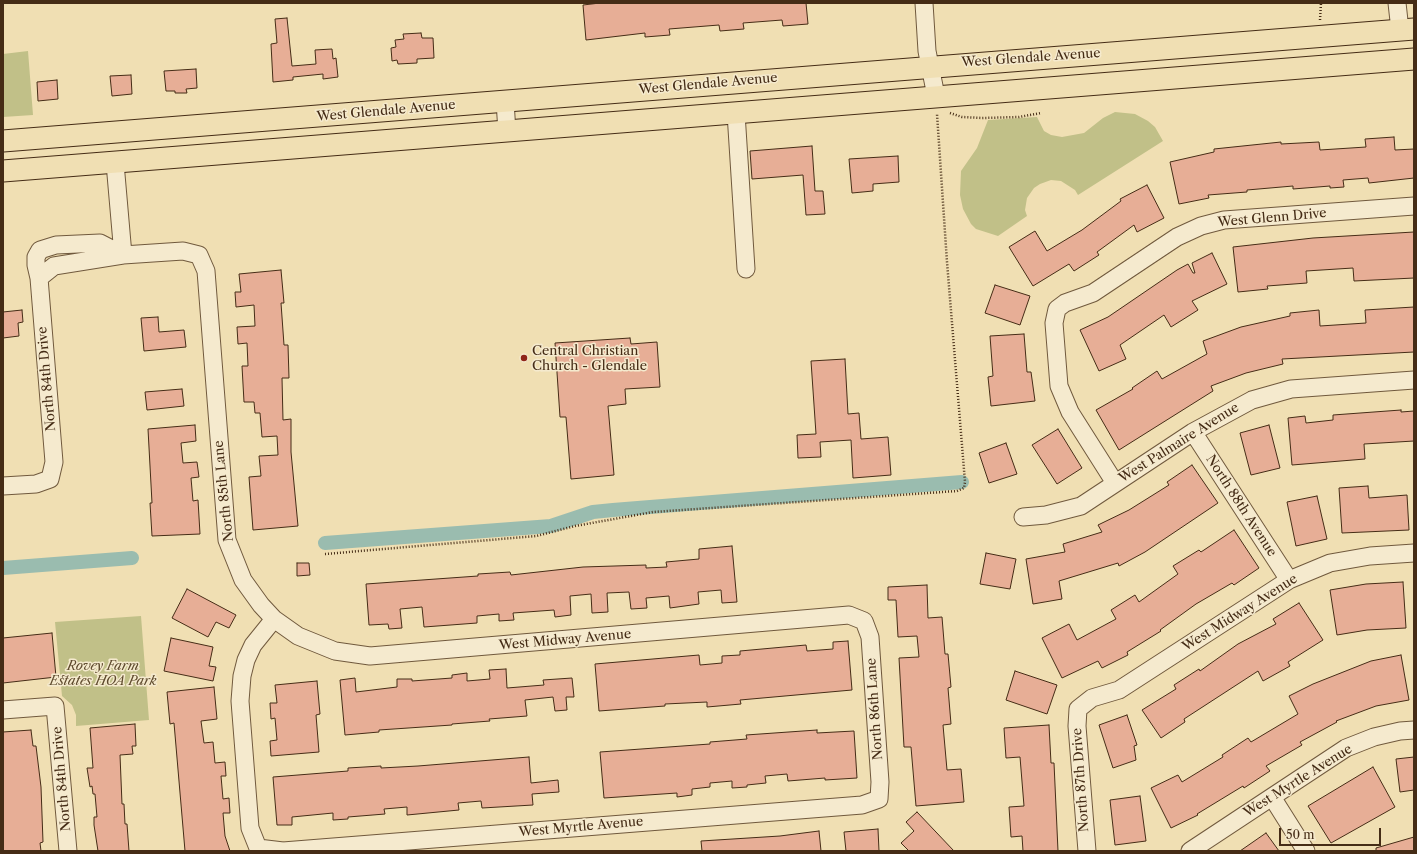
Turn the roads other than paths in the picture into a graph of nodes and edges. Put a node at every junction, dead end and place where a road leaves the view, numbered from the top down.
1 (924, 3) edge
2 (1397, 3) edge
3 (1407, 29) edge
4 (1408, 60) edge
5 (931, 66) junction
6 (505, 101) junction
7 (940, 107) junction
8 (736, 113) junction
9 (112, 132) junction
10 (508, 132) junction
11 (3, 141) edge
12 (115, 163) junction
13 (3, 171) edge
14 (1414, 206) edge
15 (64, 244) junction
16 (123, 255) junction
17 (67, 263) junction
18 (746, 269) dead end
19 (39, 278) junction
20 (1414, 380) edge
21 (1193, 432) junction
22 (1115, 483) junction
23 (3, 486) edge
24 (1022, 518) dead end
25 (1414, 553) edge
26 (1289, 580) junction
27 (274, 619) junction
28 (864, 621) joint
29 (1078, 709) joint
30 (3, 710) edge
31 (1414, 730) edge
32 (1272, 797) junction
33 (879, 799) joint
34 (68, 851) edge
35 (283, 851) edge
36 (1087, 851) edge
37 (1190, 851) edge
38 (1306, 851) edge

1 - 5 street
2 - 3 street
3 - 4 main road
3 - 5 main road, West Glendale Avenue
4 - 7 main road
5 - 6 main road, West Glendale Avenue
5 - 7 street
6 - 9 main road, West Glendale Avenue
6 - 10 street
7 - 8 main road
8 - 10 main road
8 - 18 street
9 - 11 main road, West Glendale Avenue
9 - 12 main road
10 - 12 main road
12 - 13 main road
12 - 16 street
14 - 22 street, West Glenn Drive
15 - 16 street, North 84th Drive
15 - 17 street
15 - 19 street, North 84th Drive
16 - 17 street
16 - 27 street, North 85th Lane
17 - 19 street
19 - 23 street, North 84th Drive
20 - 21 street, West Palmaire Avenue
21 - 22 street, West Palmaire Avenue
21 - 26 street, North 88th Avenue
22 - 24 street, West Palmaire Avenue
25 - 26 street, West Midway Avenue
26 - 29 street, West Midway Avenue
27 - 28 street, West Midway Avenue
27 - 35 street, West Myrtle Avenue
28 - 33 street, North 86th Lane
29 - 36 street, North 87th Drive
30 - 34 street, North 84th Drive
31 - 32 street, West Myrtle Avenue
32 - 37 street, West Myrtle Avenue
32 - 38 street
33 - 35 street, West Myrtle Avenue

